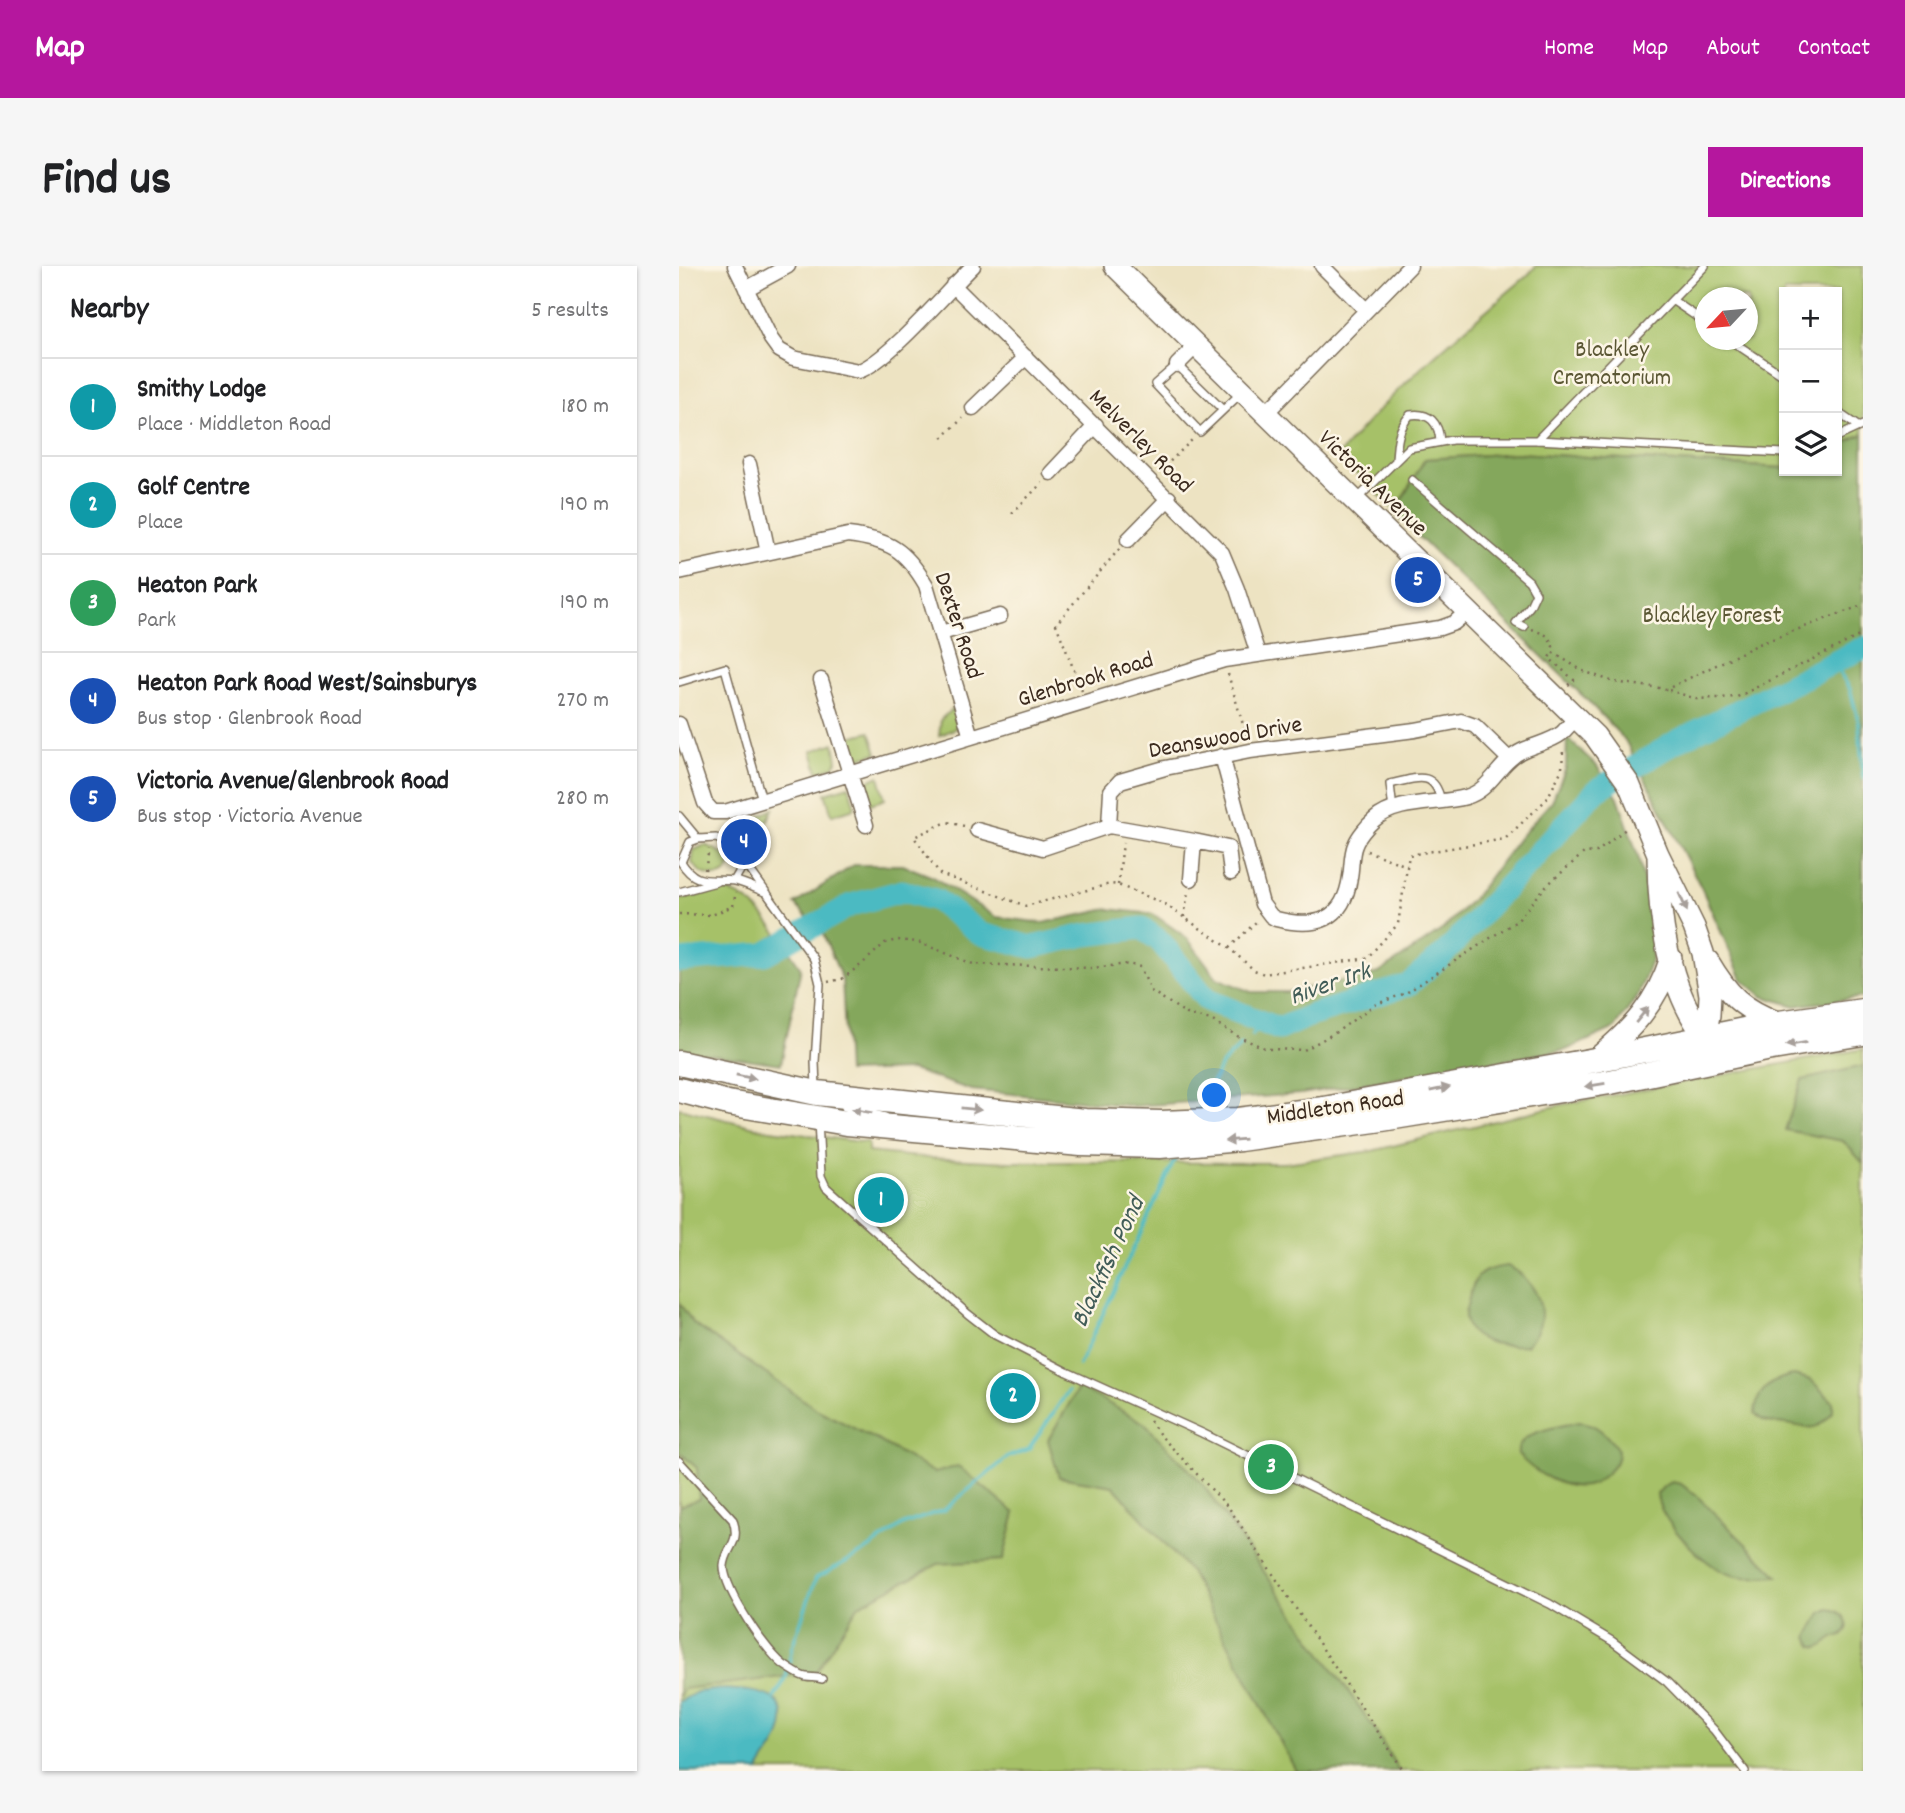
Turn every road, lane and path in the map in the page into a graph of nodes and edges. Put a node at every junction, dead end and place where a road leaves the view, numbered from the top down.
1 (735, 266) edge
2 (788, 266) edge
3 (973, 266) edge
4 (1115, 266) edge
5 (1322, 266) edge
6 (1410, 266) edge
7 (1705, 266) edge
8 (953, 285) junction
9 (746, 289) junction
10 (1672, 300) junction
11 (1366, 310) junction
12 (1695, 316) edge
13 (1196, 346) junction
14 (1745, 350) edge
15 (1026, 357) junction
16 (1177, 365) junction
17 (1779, 373) edge
18 (1243, 391) junction
19 (973, 408) joint
20 (1223, 410) junction
21 (1266, 413) junction
22 (1839, 413) edge
23 (1096, 425) junction
24 (1861, 426) edge
25 (1200, 432) junction
26 (1842, 435) edge
27 (942, 438) dead end
28 (1537, 440) junction
29 (1440, 442) junction
30 (1779, 453) edge
31 (1396, 460) junction
32 (749, 464) dead end
33 (1051, 473) joint
34 (1412, 480) dead end
35 (1151, 481) junction
36 (1169, 498) junction
37 (1355, 500) junction
38 (1012, 513) dead end
39 (1128, 540) joint
40 (768, 552) junction
41 (679, 572) edge
42 (1863, 605) edge
43 (1468, 611) junction
44 (1000, 616) dead end
45 (1524, 627) joint
46 (941, 632) junction
47 (1863, 634) edge
48 (1552, 652) junction
49 (1258, 654) junction
50 (1224, 660) junction
51 (821, 680) dead end
52 (679, 682) edge
53 (1667, 690) junction
54 (1555, 696) junction
55 (1086, 701) junction
56 (1577, 717) junction
57 (679, 724) edge
58 (1561, 734) junction
59 (971, 737) junction
60 (1250, 751) junction
61 (1222, 756) junction
62 (1509, 759) junction
63 (850, 774) junction
64 (763, 802) junction
65 (1441, 802) junction
66 (1393, 810) junction
67 (679, 816) edge
68 (866, 825) dead end
69 (1109, 826) junction
70 (1628, 827) dead end
71 (1124, 829) junction
72 (977, 830) joint
73 (698, 839) junction
74 (1194, 841) junction
75 (1354, 847) junction
76 (739, 854) junction
77 (1658, 854) junction
78 (680, 863) edge
79 (1408, 866) junction
80 (1231, 873) dead end
81 (1191, 879) joint
82 (719, 881) junction
83 (736, 882) junction
84 (1118, 885) junction
85 (679, 892) edge
86 (767, 892) junction
87 (1266, 911) junction
88 (679, 914) edge
89 (1184, 917) junction
90 (1230, 948) junction
91 (1703, 953) junction
92 (1671, 958) junction
93 (820, 984) junction
94 (1863, 1011) edge
95 (1779, 1023) junction
96 (1863, 1033) edge
97 (1705, 1037) junction
98 (1766, 1049) junction
99 (1595, 1060) junction
100 (679, 1063) edge
101 (1662, 1072) junction
102 (679, 1090) edge
103 (817, 1093) junction
104 (818, 1118) junction
105 (908, 1129) junction
106 (1146, 1408) junction
107 (679, 1461) edge
108 (822, 1679) dead end
109 (1404, 1771) edge
110 (1745, 1771) edge

1 - 9 street
2 - 9 street
3 - 8 street
4 - 13 main road, Victoria Avenue
5 - 11 street
6 - 11 street
7 - 10 lane
8 - 9 street
8 - 15 street, Melverley Road
10 - 12 lane
10 - 28 lane
11 - 21 street
13 - 16 street
13 - 18 main road, Victoria Avenue
14 - 17 lane
15 - 19 street
15 - 23 street, Melverley Road
16 - 20 lane
16 - 25 lane
18 - 20 lane
18 - 21 main road, Victoria Avenue
19 - 27 path
20 - 25 lane
21 - 37 main road, Victoria Avenue
22 - 24 lane
23 - 33 street
23 - 35 street, Melverley Road
24 - 26 lane
25 - 35 path
28 - 29 lane
28 - 30 lane
29 - 31 lane
29 - 31 lane
31 - 37 lane
32 - 40 street
33 - 38 path
34 - 45 lane
35 - 36 street, Melverley Road
36 - 39 street
36 - 49 street, Melverley Road
37 - 43 main road, Victoria Avenue
39 - 55 path
40 - 41 street, Dexter Road
40 - 46 street, Dexter Road
42 - 53 path
43 - 49 street, Glenbrook Road
43 - 54 main road, Victoria Avenue
44 - 46 street
45 - 48 path
46 - 59 street, Dexter Road
47 - 53 path
48 - 53 path
48 - 54 path
49 - 50 street, Glenbrook Road
50 - 55 street, Glenbrook Road
50 - 60 path
51 - 63 street
52 - 64 lane
54 - 56 main road, Victoria Avenue
55 - 59 street, Glenbrook Road
56 - 58 street
56 - 77 main road, Victoria Avenue
57 - 64 street, Glenbrook Road
58 - 62 street
58 - 79 path
59 - 63 street, Glenbrook Road
60 - 61 street, Deanswood Drive
60 - 62 street, Deanswood Drive
61 - 69 street, Deanswood Drive
61 - 87 street
62 - 65 street
63 - 64 street, Glenbrook Road
63 - 68 street
65 - 66 street
65 - 66 lane
66 - 75 street
67 - 73 lane
69 - 71 street
69 - 72 street
70 - 93 path
71 - 74 street
71 - 84 path
72 - 84 path
73 - 76 lane
73 - 78 lane
74 - 80 street
74 - 81 street
75 - 79 path
75 - 87 street
76 - 83 lane
76 - 86 lane
77 -> 91 main road
77 - 92 main road
78 - 82 lane
79 - 90 path
81 - 89 path
82 - 83 lane
82 - 85 lane
83 - 86 lane
83 - 88 path
84 - 89 path
86 - 93 lane
87 - 90 path
89 - 90 path
91 - 95 main road
91 - 97 main road
92 - 97 main road
99 -> 92 main road
93 - 103 lane
94 - 95 highway, Middleton Road
95 - 97 highway, Middleton Road
96 -> 98 highway, Middleton Road
97 - 98 main road
97 - 99 highway, Middleton Road
97 - 101 main road
98 - 101 highway, Middleton Road
103 -> 99 highway, Middleton Road
100 -> 103 highway, Middleton Road
101 -> 105 highway, Middleton Road
102 - 104 highway, Middleton Road
103 - 104 lane
105 -> 103 lane
104 - 105 highway, Middleton Road
104 - 106 lane
106 - 109 path
106 - 110 lane
107 - 108 lane

